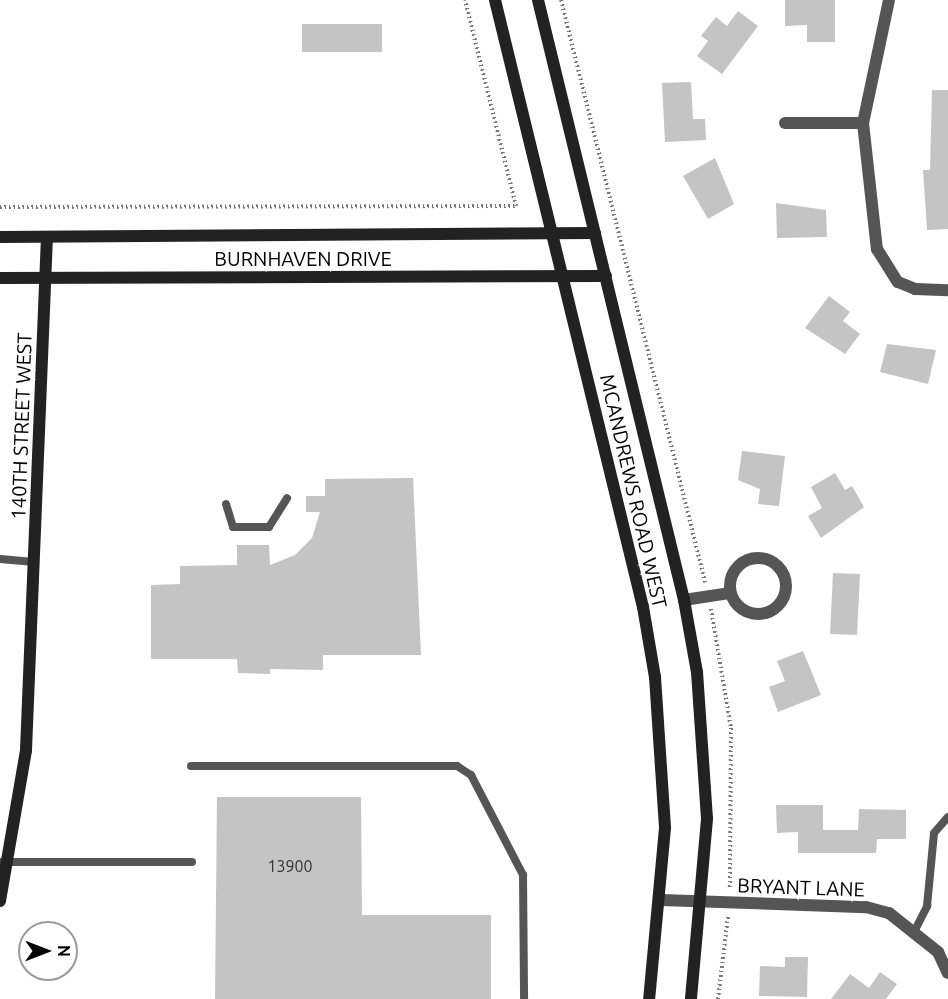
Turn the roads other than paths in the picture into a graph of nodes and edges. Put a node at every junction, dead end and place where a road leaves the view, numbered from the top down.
1 (495, 0) edge
2 (538, 0) edge
3 (889, 0) edge
4 (785, 123) dead end
5 (863, 123) junction
6 (595, 233) junction
7 (552, 234) junction
8 (0, 237) edge
9 (47, 237) junction
10 (606, 276) junction
11 (563, 277) junction
12 (0, 278) edge
13 (45, 278) junction
14 (948, 290) edge
15 (287, 498) dead end
16 (226, 504) dead end
17 (0, 559) edge
18 (34, 562) junction
19 (730, 593) junction
20 (684, 600) junction
21 (191, 766) dead end
22 (948, 817) edge
23 (192, 862) dead end
24 (4, 863) edge
25 (661, 900) junction
26 (0, 902) edge
27 (704, 903) junction
28 (915, 930) junction
29 (948, 974) edge
30 (524, 999) edge
31 (649, 999) edge
32 (691, 999) edge

1 - 7 main road, MCANDREWS ROAD WEST
2 - 6 main road, MCANDREWS ROAD WEST
3 - 5 street
4 - 5 street
5 - 14 street
6 - 7 main road, BURNHAVEN DRIVE
6 - 10 main road, MCANDREWS ROAD WEST
7 - 9 main road, BURNHAVEN DRIVE
7 - 11 main road, MCANDREWS ROAD WEST
8 - 9 main road, BURNHAVEN DRIVE
9 - 13 main road, 140TH STREET WEST
10 - 11 main road, BURNHAVEN DRIVE
10 - 20 main road, MCANDREWS ROAD WEST
11 - 13 main road, BURNHAVEN DRIVE
11 - 25 main road, MCANDREWS ROAD WEST
12 - 13 main road, BURNHAVEN DRIVE
13 - 18 main road, 140TH STREET WEST
15 - 16 lane
17 - 18 lane
18 - 24 main road, 140TH STREET WEST
19 - 19 street
19 - 20 street
20 - 27 main road, MCANDREWS ROAD WEST
21 - 30 lane
22 - 28 lane
23 - 24 lane
24 - 26 main road, 140TH STREET WEST
25 - 27 street, BRYANT LANE
25 - 31 main road, MCANDREWS ROAD WEST
27 - 28 street, BRYANT LANE
27 - 32 main road, MCANDREWS ROAD WEST
28 - 29 street, BRYANT LANE

